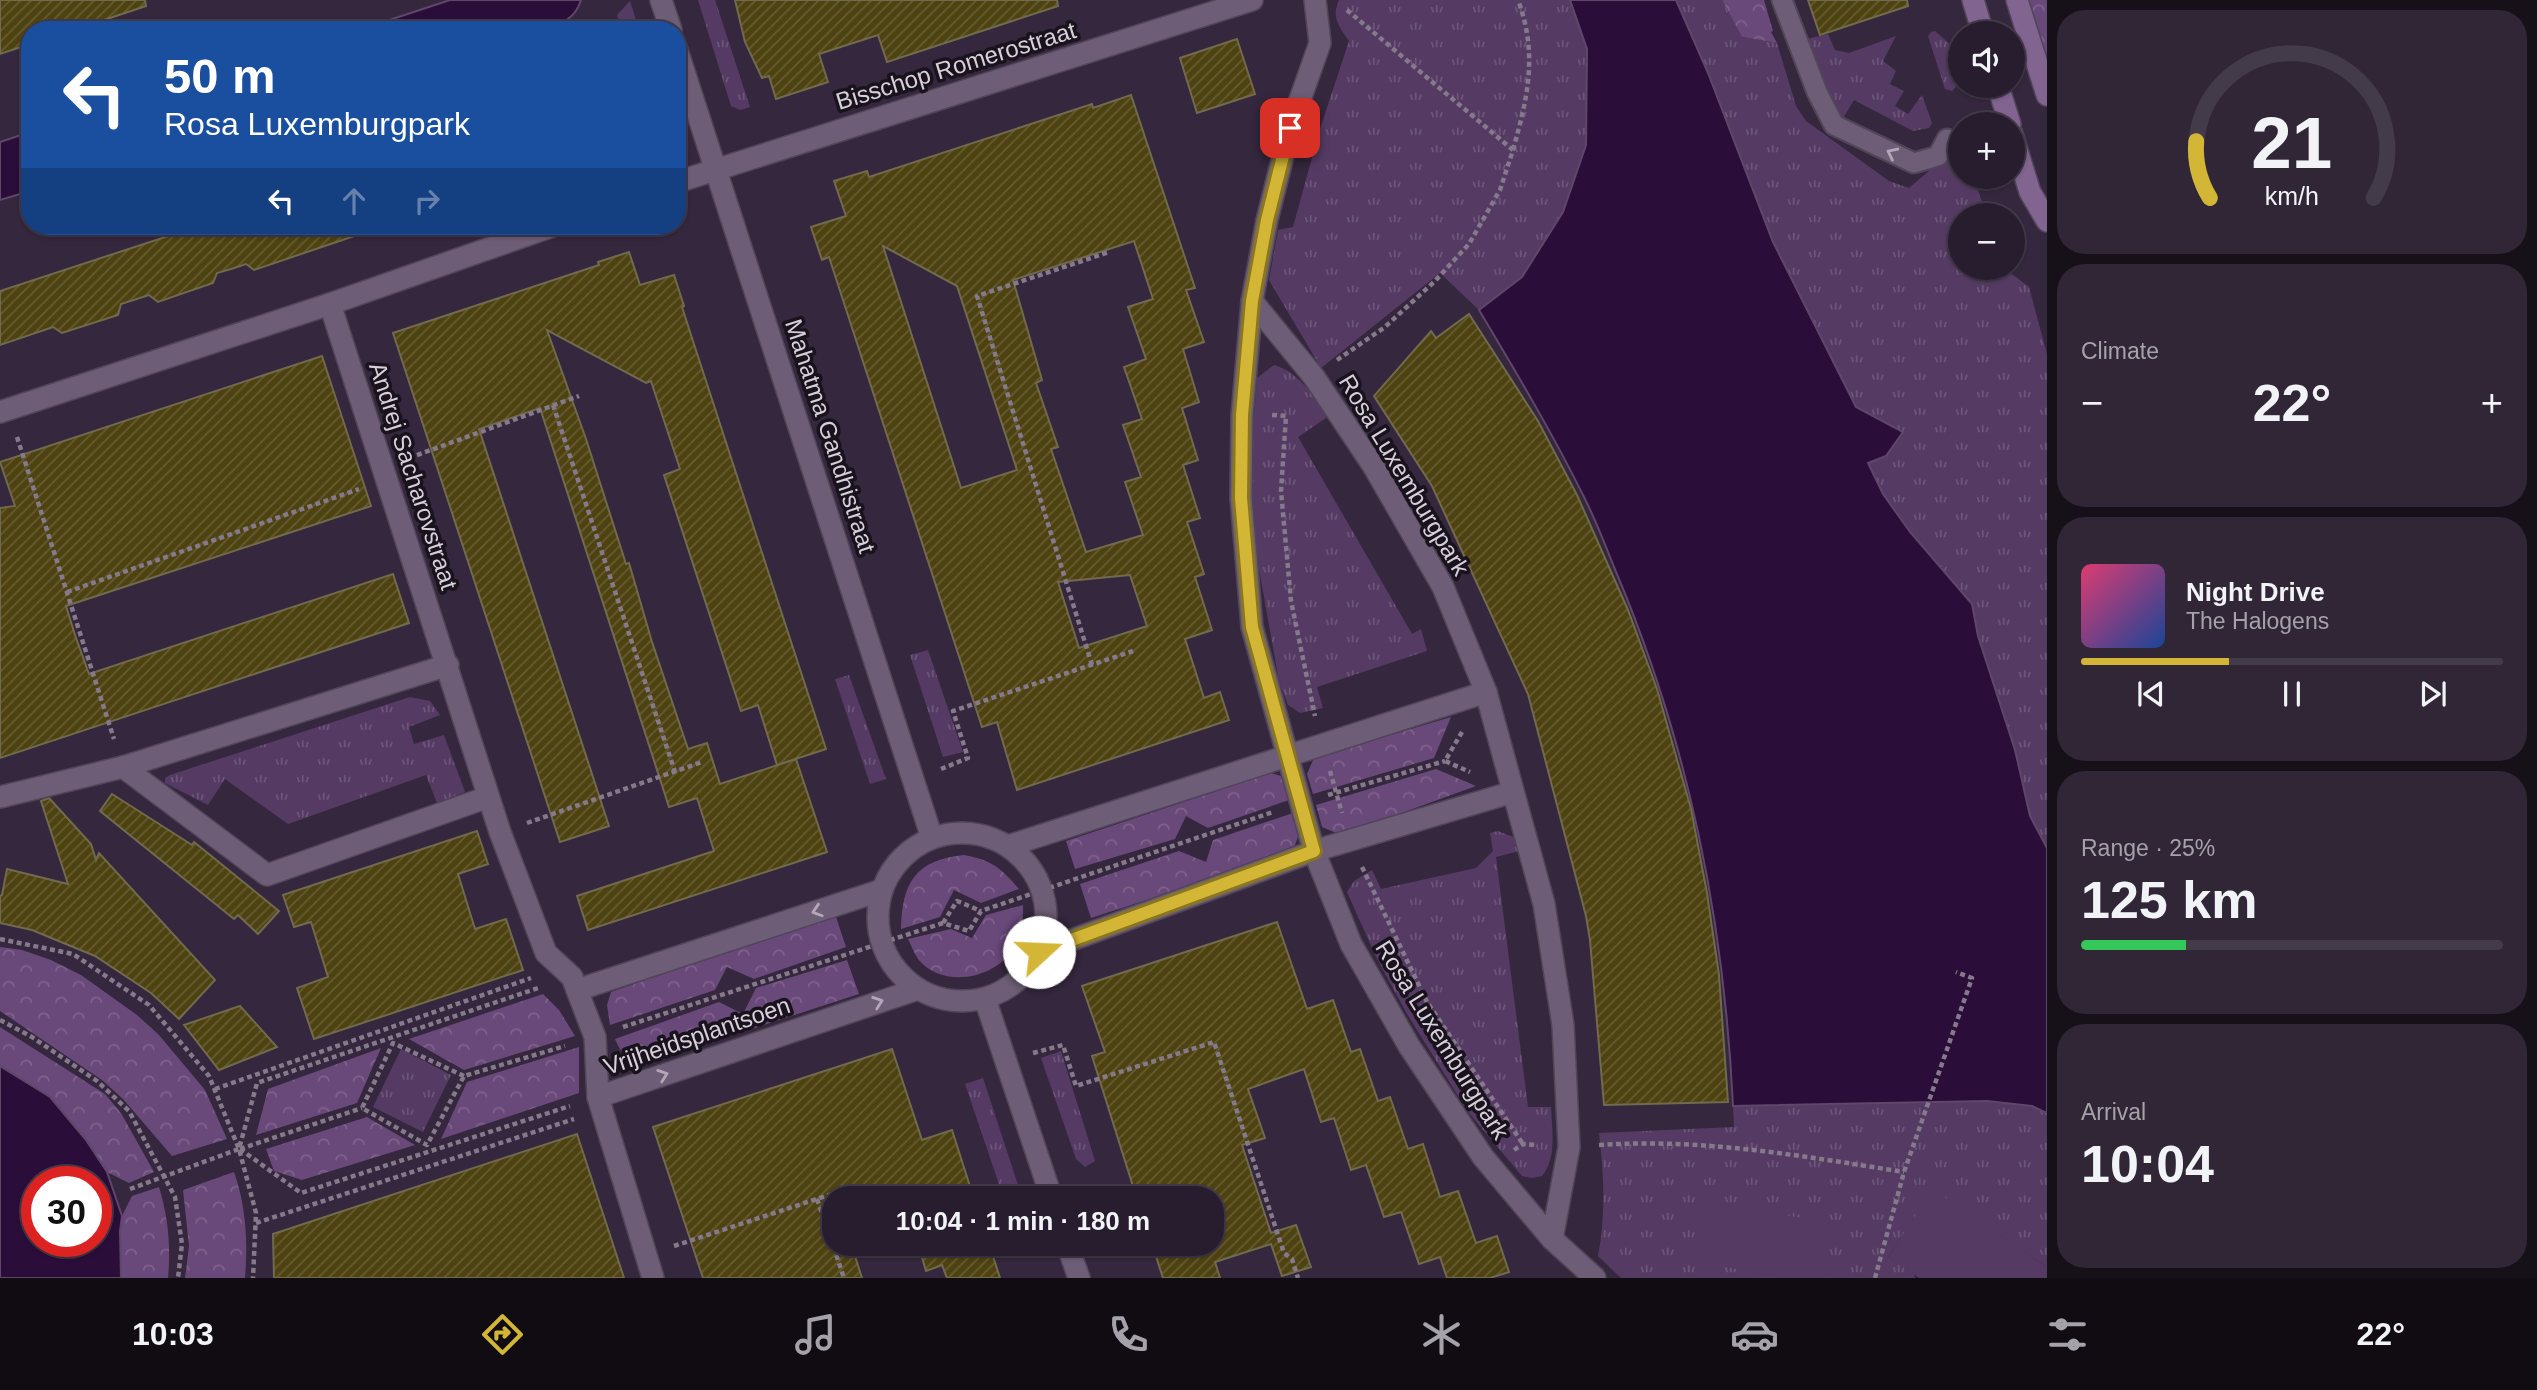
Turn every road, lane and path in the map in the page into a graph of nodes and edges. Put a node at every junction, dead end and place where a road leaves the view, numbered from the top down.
1 (661, 0) edge
2 (1252, 0) edge
3 (1315, 0) edge
4 (1518, 0) edge
5 (1782, 0) edge
6 (1973, 0) edge
7 (2017, 0) edge
8 (1346, 9) dead end
9 (668, 21) edge
10 (1979, 21) edge
11 (686, 77) edge
12 (2047, 94) edge
13 (1947, 139) dead end
14 (1513, 150) junction
15 (716, 169) junction
16 (2025, 178) edge
17 (686, 180) edge
18 (2047, 221) edge
19 (527, 235) edge
20 (1110, 252) dead end
21 (1252, 301) junction
22 (330, 304) junction
23 (1314, 377) junction
24 (579, 396) dead end
25 (553, 405) junction
26 (4, 411) edge
27 (1242, 415) junction
28 (384, 474) junction
29 (67, 592) junction
30 (1133, 651) dead end
31 (447, 665) junction
32 (1092, 665) junction
33 (1486, 692) junction
34 (1323, 744) junction
35 (1286, 756) junction
36 (1445, 761) dead end
37 (702, 762) dead end
38 (123, 767) junction
39 (675, 772) junction
40 (914, 779) junction
41 (1513, 792) junction
42 (1336, 793) junction
43 (0, 797) edge
44 (488, 797) junction
45 (1300, 803) junction
46 (500, 832) junction
47 (932, 838) junction
48 (1349, 841) junction
49 (1008, 846) junction
50 (1314, 851) junction
51 (1042, 889) junction
52 (882, 890) junction
53 (981, 911) junction
54 (943, 923) junction
55 (0, 939) edge
56 (880, 942) junction
57 (1039, 952) junction
58 (1956, 972) dead end
59 (570, 978) junction
60 (918, 989) junction
61 (985, 999) junction
62 (0, 1020) edge
63 (595, 1037) junction
64 (1006, 1060) junction
65 (464, 1076) junction
66 (215, 1089) junction
67 (600, 1104) junction
68 (362, 1108) junction
69 (1523, 1144) junction
70 (1569, 1147) junction
71 (239, 1149) junction
72 (1491, 1167) junction
73 (1904, 1172) junction
74 (163, 1176) junction
75 (1048, 1186) edge
76 (130, 1189) dead end
77 (822, 1197) edge
78 (817, 1199) junction
79 (256, 1223) junction
80 (1552, 1239) junction
81 (646, 1255) junction
82 (1072, 1256) edge
83 (178, 1278) edge
84 (253, 1278) edge
85 (653, 1278) edge
86 (844, 1278) edge
87 (1079, 1278) edge
88 (1298, 1278) edge
89 (1595, 1278) edge
90 (1875, 1278) edge

1 - 9 street
2 - 15 street, Bisschop Romerostraat
3 - 21 street, Rosa Luxemburgpark
4 - 14 path
13 -> 5 lane
6 - 10 main road
7 - 12 main road
8 - 14 path
11 - 15 street, Mahatma Gandhistraat
14 - 23 path
15 - 17 street
15 - 40 street, Mahatma Gandhistraat
16 - 18 main road
19 - 22 street
20 - 32 path
21 - 23 street, Rosa Luxemburgpark
21 - 27 street, Rosa Luxemburgpark
22 - 26 street
22 - 28 street, Andrej Sacharovstraat
23 - 33 street, Rosa Luxemburgpark
24 - 25 path
25 - 28 path
25 - 39 path
26 - 29 path
27 - 34 path
27 - 35 street, Rosa Luxemburgpark
28 - 29 path
28 - 31 street, Andrej Sacharovstraat
29 - 38 path
30 - 32 path
31 - 38 street
31 - 44 street, Andrej Sacharovstraat
32 - 40 path
33 - 34 street
33 - 41 street, Rosa Luxemburgpark
34 - 35 street
34 - 42 path
35 - 45 street, Rosa Luxemburgpark
35 - 49 street
36 - 42 path
37 - 39 path
38 - 43 street
38 - 44 street
39 - 46 path
40 - 47 street, Mahatma Gandhistraat
41 - 48 street
41 - 70 street, Rosa Luxemburgpark
42 - 45 path
42 - 48 path
44 - 46 street, Andrej Sacharovstraat
45 - 50 street, Rosa Luxemburgpark
45 - 51 path
46 - 59 street, Andrej Sacharovstraat
47 - 49 street
47 - 52 street
48 - 50 street
48 - 69 path
49 - 51 street
50 - 57 street
50 - 72 street, Rosa Luxemburgpark
51 - 53 path
51 - 57 street
52 - 56 street
52 -> 59 street
53 - 54 path
53 - 54 path
54 - 56 path
55 - 66 path
56 - 60 street
56 - 63 path
57 - 61 street
58 - 73 path
59 - 63 street, Vrijheidsplantsoen
59 - 66 path
59 - 71 path
60 - 61 street
67 -> 60 street, Vrijheidsplantsoen
61 - 64 street
62 - 74 path
63 - 65 path
63 - 67 street, Vrijheidsplantsoen
64 - 75 street
64 - 88 path
65 - 68 path
65 - 68 path
66 - 71 path
67 - 71 path
67 - 79 path
67 - 81 street
68 - 71 path
69 - 70 path
69 - 72 path
70 - 73 path
70 - 80 street, Rosa Luxemburgpark
71 - 74 path
71 - 79 path
72 - 80 street, Rosa Luxemburgpark
73 - 90 path
74 - 76 path
74 - 83 path
77 - 78 path
78 - 81 path
78 - 86 path
79 - 84 path
80 - 89 street, Rosa Luxemburgpark
81 - 85 street
82 - 87 street

